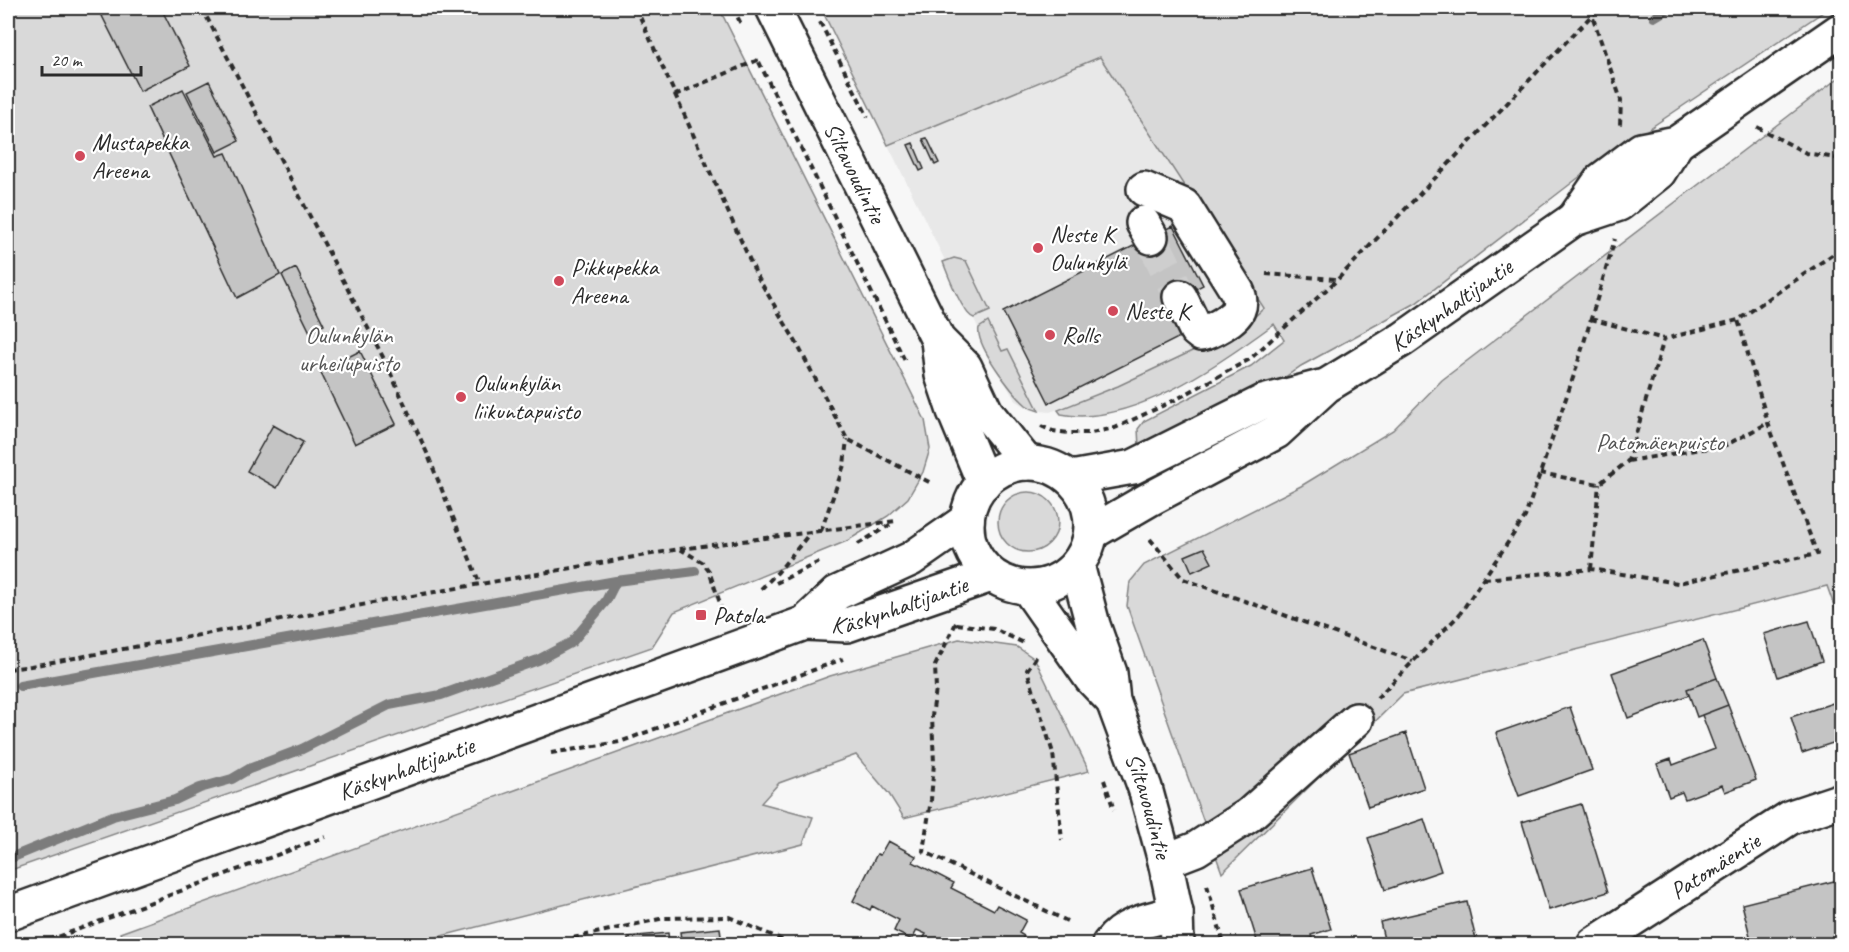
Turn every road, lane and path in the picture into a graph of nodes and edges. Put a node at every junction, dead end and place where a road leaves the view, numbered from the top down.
1 (202, 8) edge
2 (225, 8) edge
3 (636, 8) edge
4 (733, 8) edge
5 (774, 8) edge
6 (1592, 8) edge
7 (1602, 8) edge
8 (205, 14) junction
9 (1592, 15) junction
10 (743, 28) dead end
11 (1842, 29) edge
12 (753, 49) dead end
13 (758, 60) junction
14 (675, 95) junction
15 (1756, 126) dead end
16 (1677, 143) junction
17 (1842, 159) edge
18 (1625, 162) junction
19 (1144, 189) dead end
20 (1574, 219) junction
21 (1617, 233) dead end
22 (1842, 248) edge
23 (1223, 268) junction
24 (1337, 279) junction
25 (1180, 297) tunnel mouth
26 (1591, 319) junction
27 (1738, 320) junction
28 (1664, 339) junction
29 (938, 340) junction
30 (909, 370) dead end
31 (1326, 386) junction
32 (1768, 423) junction
33 (1038, 425) dead end
34 (847, 439) junction
35 (1628, 461) junction
36 (1028, 463) junction
37 (1540, 473) junction
38 (1071, 478) junction
39 (931, 483) dead end
40 (984, 483) junction
41 (1599, 484) junction
42 (967, 520) junction
43 (821, 531) junction
44 (811, 532) junction
45 (1091, 533) junction
46 (1150, 539) dead end
47 (680, 549) junction
48 (848, 549) dead end
49 (827, 558) dead end
50 (1077, 565) junction
51 (1591, 569) junction
52 (991, 574) junction
53 (1484, 579) junction
54 (776, 583) dead end
55 (480, 584) junction
56 (1028, 588) junction
57 (761, 589) dead end
58 (721, 606) dead end
59 (805, 623) junction
60 (945, 623) dead end
61 (956, 623) junction
62 (1032, 647) dead end
63 (1041, 651) dead end
64 (850, 657) dead end
65 (1413, 661) junction
66 (8, 669) edge
67 (1113, 701) junction
68 (1356, 720) joint
69 (543, 755) dead end
70 (1103, 778) dead end
71 (1842, 801) edge
72 (1117, 819) dead end
73 (330, 835) dead end
74 (1062, 840) dead end
75 (1165, 861) junction
76 (8, 914) edge
77 (1066, 921) dead end
78 (1176, 929) edge
79 (573, 938) dead end
80 (39, 945) edge
81 (792, 945) edge
82 (1109, 945) edge
83 (1203, 945) edge
84 (1594, 945) edge

1 - 8 path
2 - 8 path
3 - 14 path
4 - 10 path
5 - 29 main road, Siltavoudintie
6 - 9 path
7 - 9 path
8 - 55 path
9 - 18 path
9 - 24 path
11 - 16 main road, Käskynhaltijantie
12 - 13 path
13 - 14 path
13 - 30 path
14 - 34 path
15 - 17 path
16 - 18 main road, Käskynhaltijantie
16 - 20 main road, Käskynhaltijantie
18 - 20 main road, Käskynhaltijantie
19 - 23 main road
20 - 31 main road, Käskynhaltijantie
21 - 26 path
22 - 27 path
23 - 24 path
23 - 25 main road
24 - 33 path
26 - 28 path
26 - 37 path
27 - 28 path
27 - 32 path
28 - 35 path
29 - 36 main road, Siltavoudintie
29 - 40 main road, Siltavoudintie
31 - 38 main road, Käskynhaltijantie
31 - 45 main road, Käskynhaltijantie
32 - 35 path
32 - 51 path
34 - 39 path
34 - 43 path
35 - 41 path
36 - 38 main road
36 - 40 main road
37 - 41 path
37 - 53 path
38 - 45 main road
40 - 42 main road
41 - 51 path
42 - 52 main road
42 - 59 main road, Käskynhaltijantie
43 - 44 path
43 - 48 path
44 - 47 path
44 - 57 path
45 - 50 main road
46 - 65 path
47 - 55 path
47 - 58 path
49 - 54 path
50 - 56 main road
50 - 67 main road, Siltavoudintie
51 - 53 path
52 - 56 main road
52 - 59 main road, Käskynhaltijantie
53 - 65 path
55 - 66 path
56 - 67 main road, Siltavoudintie
59 - 76 main road, Käskynhaltijantie
60 - 61 path
61 - 62 path
61 - 77 path
63 - 74 path
64 - 69 path
65 - 68 path
67 - 75 main road, Siltavoudintie
68 - 75 main road
70 - 72 path
71 - 84 main road, Patomäentie
73 - 80 path
75 - 78 main road, Siltavoudintie
78 - 82 main road
78 - 83 main road, Siltavoudintie
79 - 81 path

